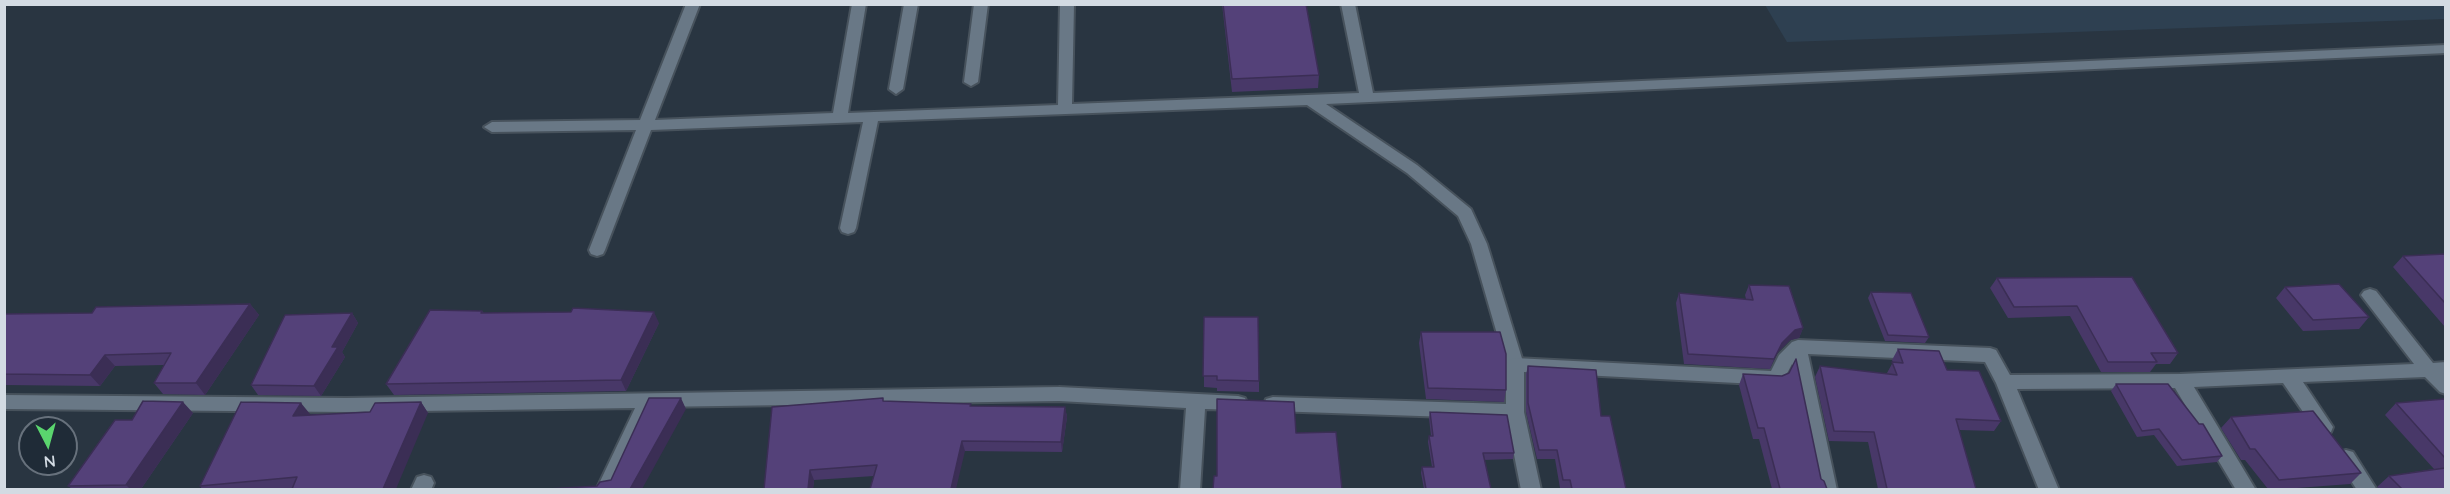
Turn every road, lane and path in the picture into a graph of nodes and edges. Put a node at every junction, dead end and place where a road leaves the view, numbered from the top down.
1 (693, 4) edge
2 (859, 4) edge
3 (911, 4) edge
4 (981, 4) edge
5 (1067, 4) edge
6 (1348, 4) edge
7 (2445, 49) edge
8 (971, 82) dead end
9 (896, 89) dead end
10 (1367, 98) junction
11 (1311, 100) junction
12 (1065, 109) junction
13 (871, 117) junction
14 (840, 118) junction
15 (648, 125) junction
16 (492, 127) dead end
17 (848, 228) dead end
18 (597, 250) dead end
19 (2370, 296) dead end
20 (1798, 347) junction
21 (1515, 365) junction
22 (2437, 369) edge
23 (2288, 376) junction
24 (2180, 381) junction
25 (2005, 382) junction
26 (2445, 387) edge
27 (647, 401) junction
28 (1196, 401) junction
29 (4, 402) edge
30 (1515, 412) junction
31 (605, 489) edge
32 (1190, 489) edge
33 (1532, 489) edge
34 (1827, 489) edge
35 (2049, 489) edge
36 (2247, 489) edge
37 (2368, 489) edge

1 - 15 street
2 - 14 street
3 - 9 street
4 - 8 street
5 - 12 street
6 - 10 street
7 - 10 street
10 - 11 street
11 - 12 street
11 - 21 street
12 - 13 street
13 - 14 street
13 - 17 street
14 - 15 street
15 - 16 street
15 - 18 street
19 - 22 street
20 - 21 street
20 - 25 street
20 - 34 street
21 - 30 street
22 - 23 street
22 - 26 street
23 - 24 street
23 - 37 street
24 - 25 street
24 - 36 street
25 - 35 street
27 - 28 street
27 - 29 street
27 - 31 street
28 - 30 street
28 - 32 street
30 - 33 street

